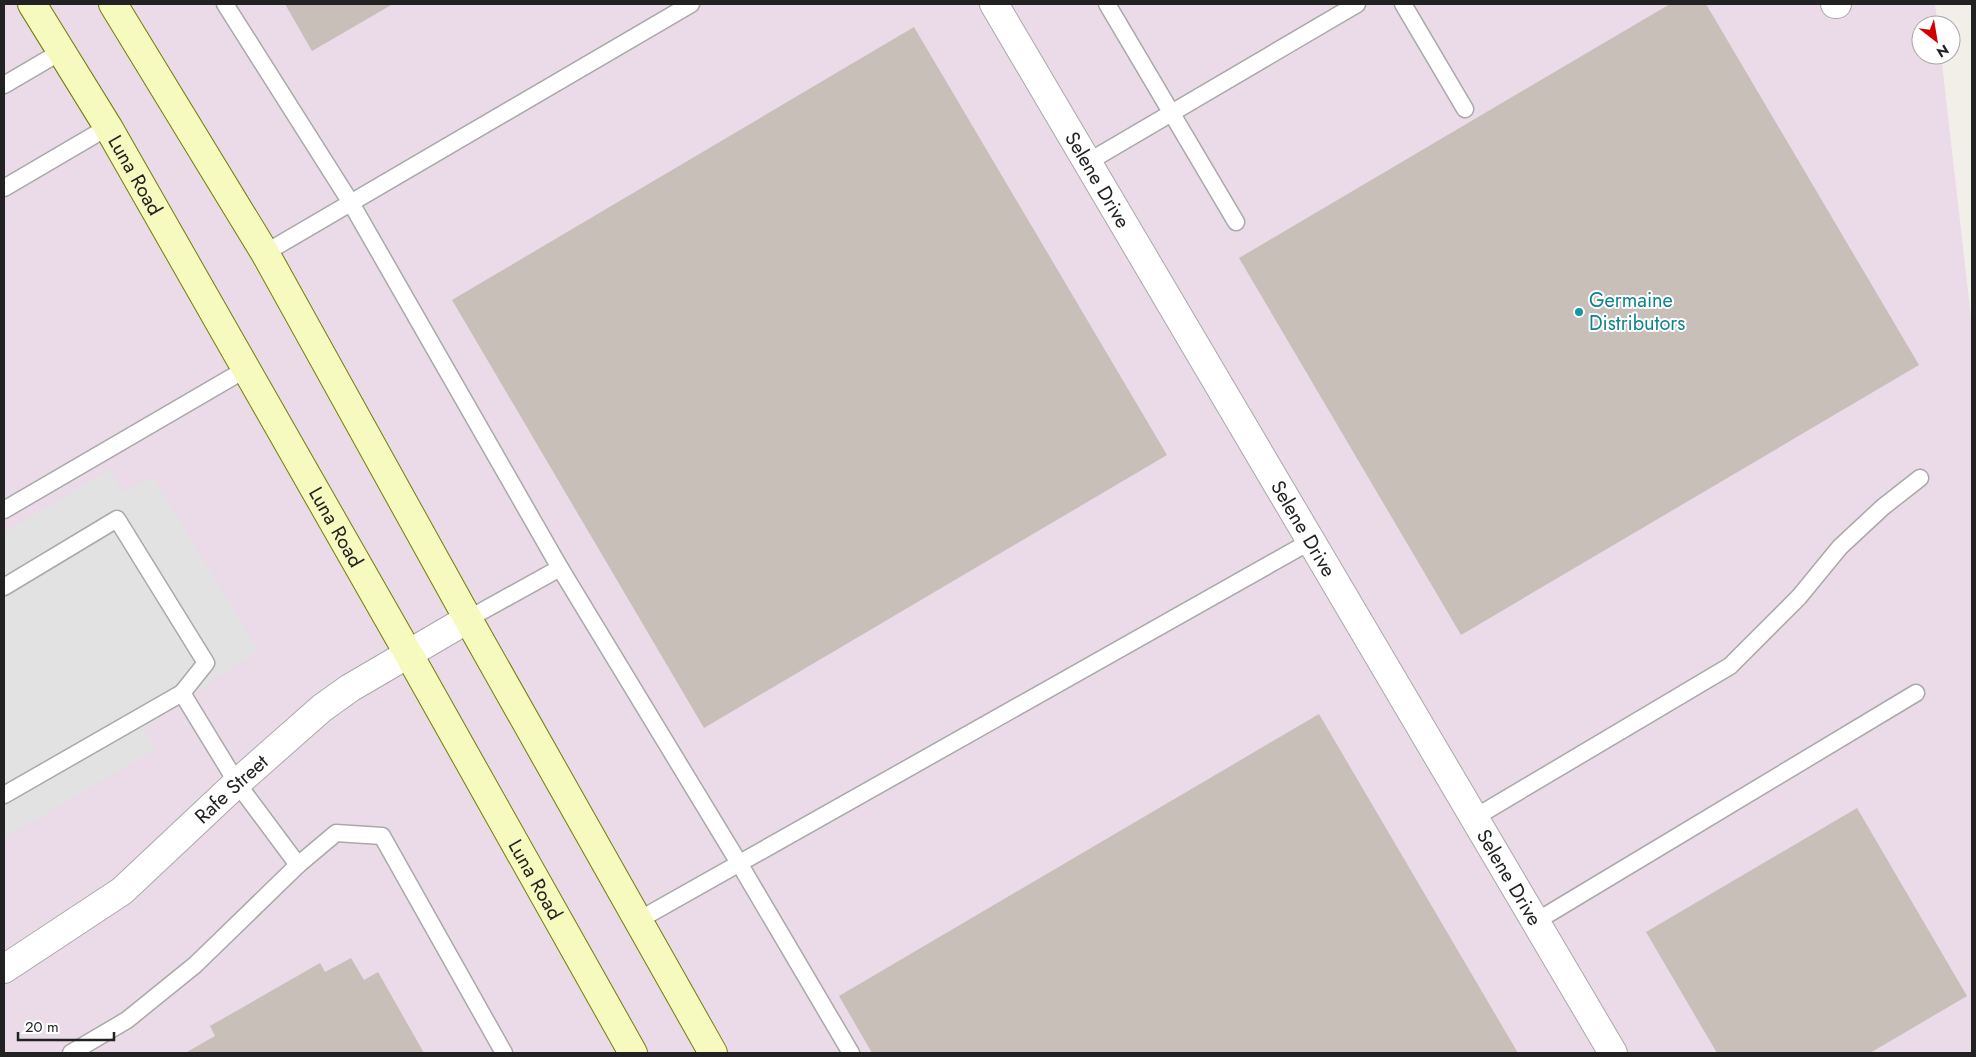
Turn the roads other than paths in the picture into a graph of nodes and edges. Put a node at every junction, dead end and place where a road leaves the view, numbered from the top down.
1 (32, 4) edge
2 (113, 4) edge
3 (225, 4) edge
4 (691, 4) edge
5 (994, 4) edge
6 (1107, 4) edge
7 (1358, 4) edge
8 (1403, 4) edge
9 (62, 51) junction
10 (4, 85) edge
11 (1465, 109) dead end
12 (1172, 113) junction
13 (108, 127) junction
14 (1088, 162) junction
15 (4, 188) edge
16 (351, 203) junction
17 (1236, 222) dead end
18 (265, 253) junction
19 (246, 369) junction
20 (1920, 478) dead end
21 (4, 510) edge
22 (1311, 541) junction
23 (560, 568) junction
24 (4, 587) edge
25 (468, 619) junction
26 (408, 653) junction
27 (182, 693) junction
28 (1916, 693) dead end
29 (237, 783) junction
30 (4, 795) edge
31 (1474, 818) junction
32 (739, 863) junction
33 (298, 864) junction
34 (638, 921) junction
35 (1535, 922) junction
36 (4, 969) edge
37 (71, 1053) edge
38 (504, 1053) edge
39 (634, 1053) edge
40 (713, 1053) edge
41 (851, 1053) edge
42 (1613, 1053) edge

1 - 9 main road, Luna Road
2 - 18 main road
3 - 16 lane
4 - 16 lane
5 - 14 street, Selene Drive
6 - 12 lane
7 - 12 lane
8 - 11 lane
9 - 10 lane
9 - 13 main road, Luna Road
12 - 14 lane
12 - 17 lane
13 - 15 lane
13 - 19 main road, Luna Road
14 - 22 street, Selene Drive
16 - 18 lane
16 - 23 lane
18 - 25 main road
19 - 21 lane
19 - 26 main road, Luna Road
20 - 31 lane
22 - 31 street, Selene Drive
22 - 32 lane
23 - 25 lane
23 - 32 lane
24 - 27 lane
25 - 26 street, Rafe Street
25 - 34 main road
26 - 29 street, Rafe Street
26 - 39 main road, Luna Road
27 - 29 lane
27 - 30 lane
28 - 35 lane
29 - 33 lane
29 - 36 street, Rafe Street
31 - 35 street, Selene Drive
32 - 34 lane
32 - 41 lane
33 - 37 lane
33 - 38 lane
34 - 40 main road
35 - 42 street, Selene Drive

